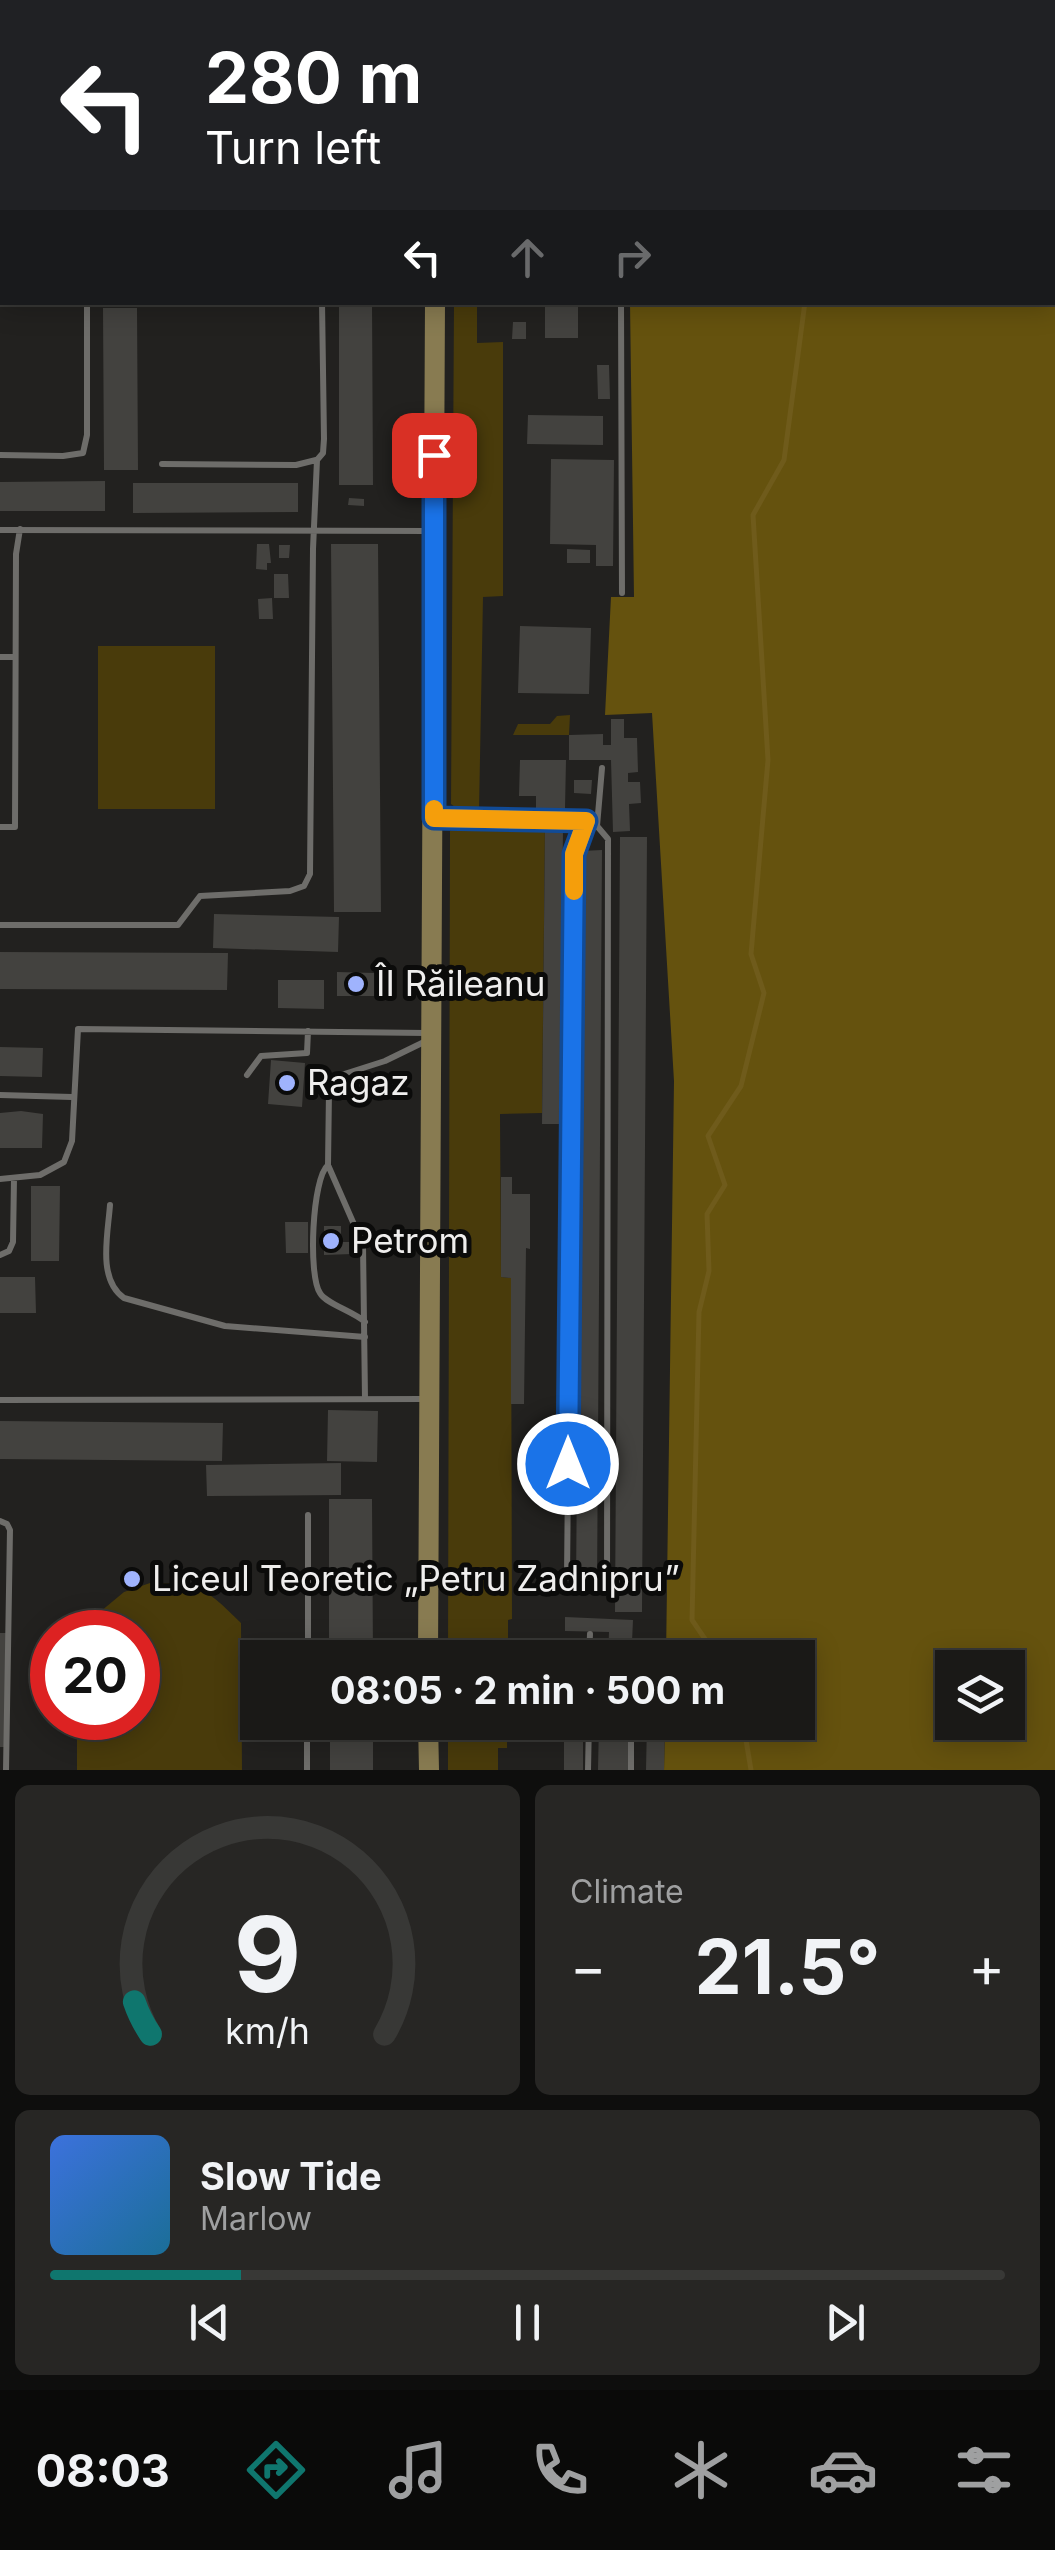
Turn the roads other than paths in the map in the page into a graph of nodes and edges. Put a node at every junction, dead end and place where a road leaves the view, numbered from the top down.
1 (87, 305) edge
2 (322, 305) edge
3 (435, 305) edge
4 (621, 305) edge
5 (0, 455) edge
6 (317, 460) junction
7 (162, 464) dead end
8 (0, 530) edge
9 (20, 530) junction
10 (314, 530) junction
11 (434, 532) junction
12 (622, 593) dead end
13 (0, 657) edge
14 (16, 657) junction
15 (602, 768) dead end
16 (434, 818) junction
17 (586, 821) junction
18 (596, 826) junction
19 (0, 827) edge
20 (0, 925) edge
21 (308, 1031) junction
22 (432, 1034) junction
23 (247, 1075) dead end
24 (0, 1096) edge
25 (72, 1097) junction
26 (328, 1165) junction
27 (0, 1178) edge
28 (14, 1179) junction
29 (110, 1204) dead end
30 (0, 1254) edge
31 (365, 1322) junction
32 (365, 1338) junction
33 (364, 1399) junction
34 (427, 1399) junction
35 (0, 1400) edge
36 (308, 1515) dead end
37 (0, 1522) edge
38 (567, 1578) dead end
39 (607, 1593) dead end
40 (590, 1634) dead end
41 (308, 1640) edge
42 (428, 1640) edge
43 (590, 1640) edge
44 (307, 1740) edge
45 (428, 1740) edge
46 (589, 1740) edge
47 (631, 1740) edge
48 (4, 1769) edge
49 (307, 1770) edge
50 (428, 1770) edge
51 (588, 1770) edge
52 (632, 1770) edge

1 - 5 lane
2 - 6 lane
3 - 11 main road
4 - 12 lane
6 - 7 lane
6 - 10 lane
8 - 9 lane
9 - 10 lane
9 - 14 lane
10 - 11 lane
10 - 20 lane
11 - 16 main road
13 - 14 lane
14 - 19 lane
15 - 18 lane
16 - 17 lane
16 - 22 main road
17 - 18 lane
17 - 38 lane
18 - 39 lane
21 - 22 lane
21 - 23 lane
21 - 25 lane
22 - 26 lane
22 - 34 main road
24 - 25 lane
25 - 28 lane
26 - 31 lane
26 - 31 lane
27 - 28 lane
28 - 30 lane
29 - 32 lane
31 - 32 lane
32 - 33 lane
33 - 34 lane
33 - 35 lane
34 - 42 main road
36 - 41 lane
37 - 48 lane
40 - 43 lane
44 - 49 lane
45 - 50 main road
46 - 51 lane
47 - 52 lane

